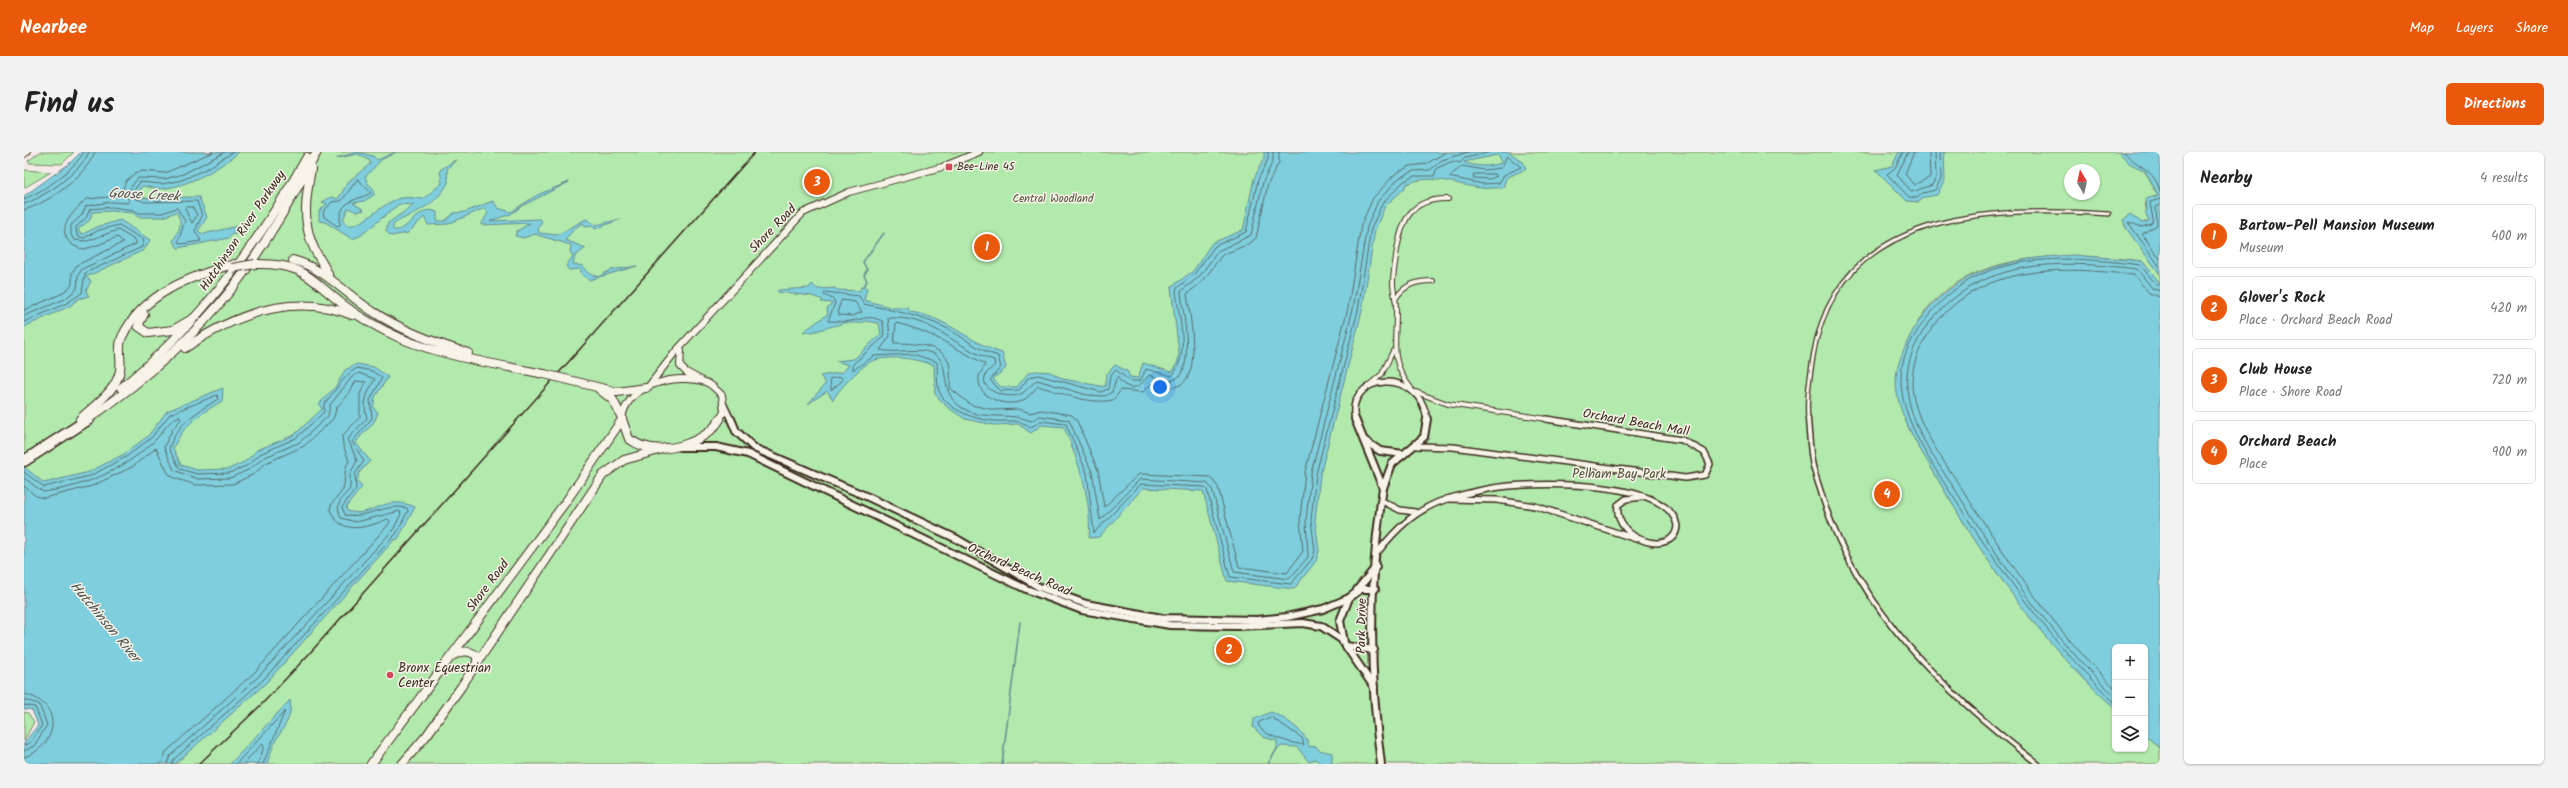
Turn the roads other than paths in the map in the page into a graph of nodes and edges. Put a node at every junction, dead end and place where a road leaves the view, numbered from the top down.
1 (27, 152) edge
2 (310, 152) edge
3 (317, 152) edge
4 (979, 152) edge
5 (24, 154) edge
6 (312, 160) junction
7 (1448, 198) dead end
8 (2108, 214) dead end
9 (257, 262) junction
10 (233, 266) junction
11 (328, 274) junction
12 (1433, 280) dead end
13 (218, 295) junction
14 (1396, 298) junction
15 (366, 320) junction
16 (682, 346) junction
17 (1394, 349) junction
18 (159, 365) junction
19 (507, 365) junction
20 (703, 381) junction
21 (593, 386) junction
22 (646, 388) junction
23 (1414, 390) junction
24 (1363, 391) junction
25 (724, 404) junction
26 (80, 418) junction
27 (622, 419) junction
28 (64, 432) junction
29 (1360, 438) junction
30 (1417, 446) junction
31 (668, 448) junction
32 (24, 454) edge
33 (1404, 454) junction
34 (24, 461) edge
35 (1383, 488) junction
36 (1643, 497) junction
37 (1448, 499) junction
38 (1382, 501) junction
39 (1415, 512) junction
40 (1636, 539) junction
41 (1377, 554) junction
42 (1376, 567) junction
43 (1357, 590) junction
44 (1375, 590) junction
45 (1349, 598) junction
46 (1345, 645) junction
47 (1374, 650) junction
48 (448, 659) junction
49 (476, 665) junction
50 (1374, 687) junction
51 (417, 747) junction
52 (371, 764) edge
53 (402, 764) edge
54 (410, 764) edge
55 (1381, 764) edge
56 (2038, 764) edge

1 - 5 main road
2 - 13 highway, Hutchinson River Parkway
3 - 6 highway, Hutchinson River Parkway
4 - 16 main road, Shore Road
6 - 11 highway
6 - 18 highway, Hutchinson River Parkway
7 - 14 street, Park Drive
8 - 56 street
9 - 10 highway, bridge
9 - 11 highway
9 - 15 highway
10 - 13 highway
10 - 26 highway
11 - 19 highway
12 - 14 street
13 - 26 highway, Hutchinson River Parkway
14 - 17 street, Park Drive
15 - 18 highway
15 - 19 highway
16 - 20 main road
16 - 22 main road, Shore Road
17 - 23 street, Park Drive
17 - 24 street, Park Drive
18 - 28 highway, Hutchinson River Parkway
19 - 21 highway, bridge
20 - 22 main road
20 - 25 main road
21 - 22 highway
21 - 27 highway
22 - 27 main road
23 - 24 street
23 - 30 street, Park Drive
23 - 30 street, Orchard Beach Mall
24 - 29 street, Park Drive
25 - 31 main road
25 - 45 street, Orchard Beach Road
26 - 28 highway, Hutchinson River Parkway
27 - 31 main road
27 - 48 main road, Shore Road
28 - 32 highway, Hutchinson River Parkway
28 - 34 highway, Hutchinson River Parkway
29 - 33 street
29 - 35 street, Park Drive
30 - 33 street, Park Drive
31 - 46 street, Orchard Beach Road
31 - 49 main road
33 - 35 street, Park Drive
35 - 38 street, Park Drive
36 - 37 street
36 - 40 street
36 - 40 street
37 - 39 street
37 - 40 street
38 - 39 street
38 - 41 street, Park Drive
39 - 41 street
41 - 42 street, Park Drive
42 - 43 street, Orchard Beach Road
42 - 44 street, Park Drive
43 - 44 street
43 - 45 street, Orchard Beach Road
44 - 47 street, Park Drive
45 - 46 street
46 - 47 street
46 - 50 street, Orchard Beach Road
47 - 50 street, Park Drive
48 - 49 main road
48 - 52 main road, Shore Road
49 - 51 main road
50 - 55 street, Park Drive
51 - 53 main road
51 - 54 main road

